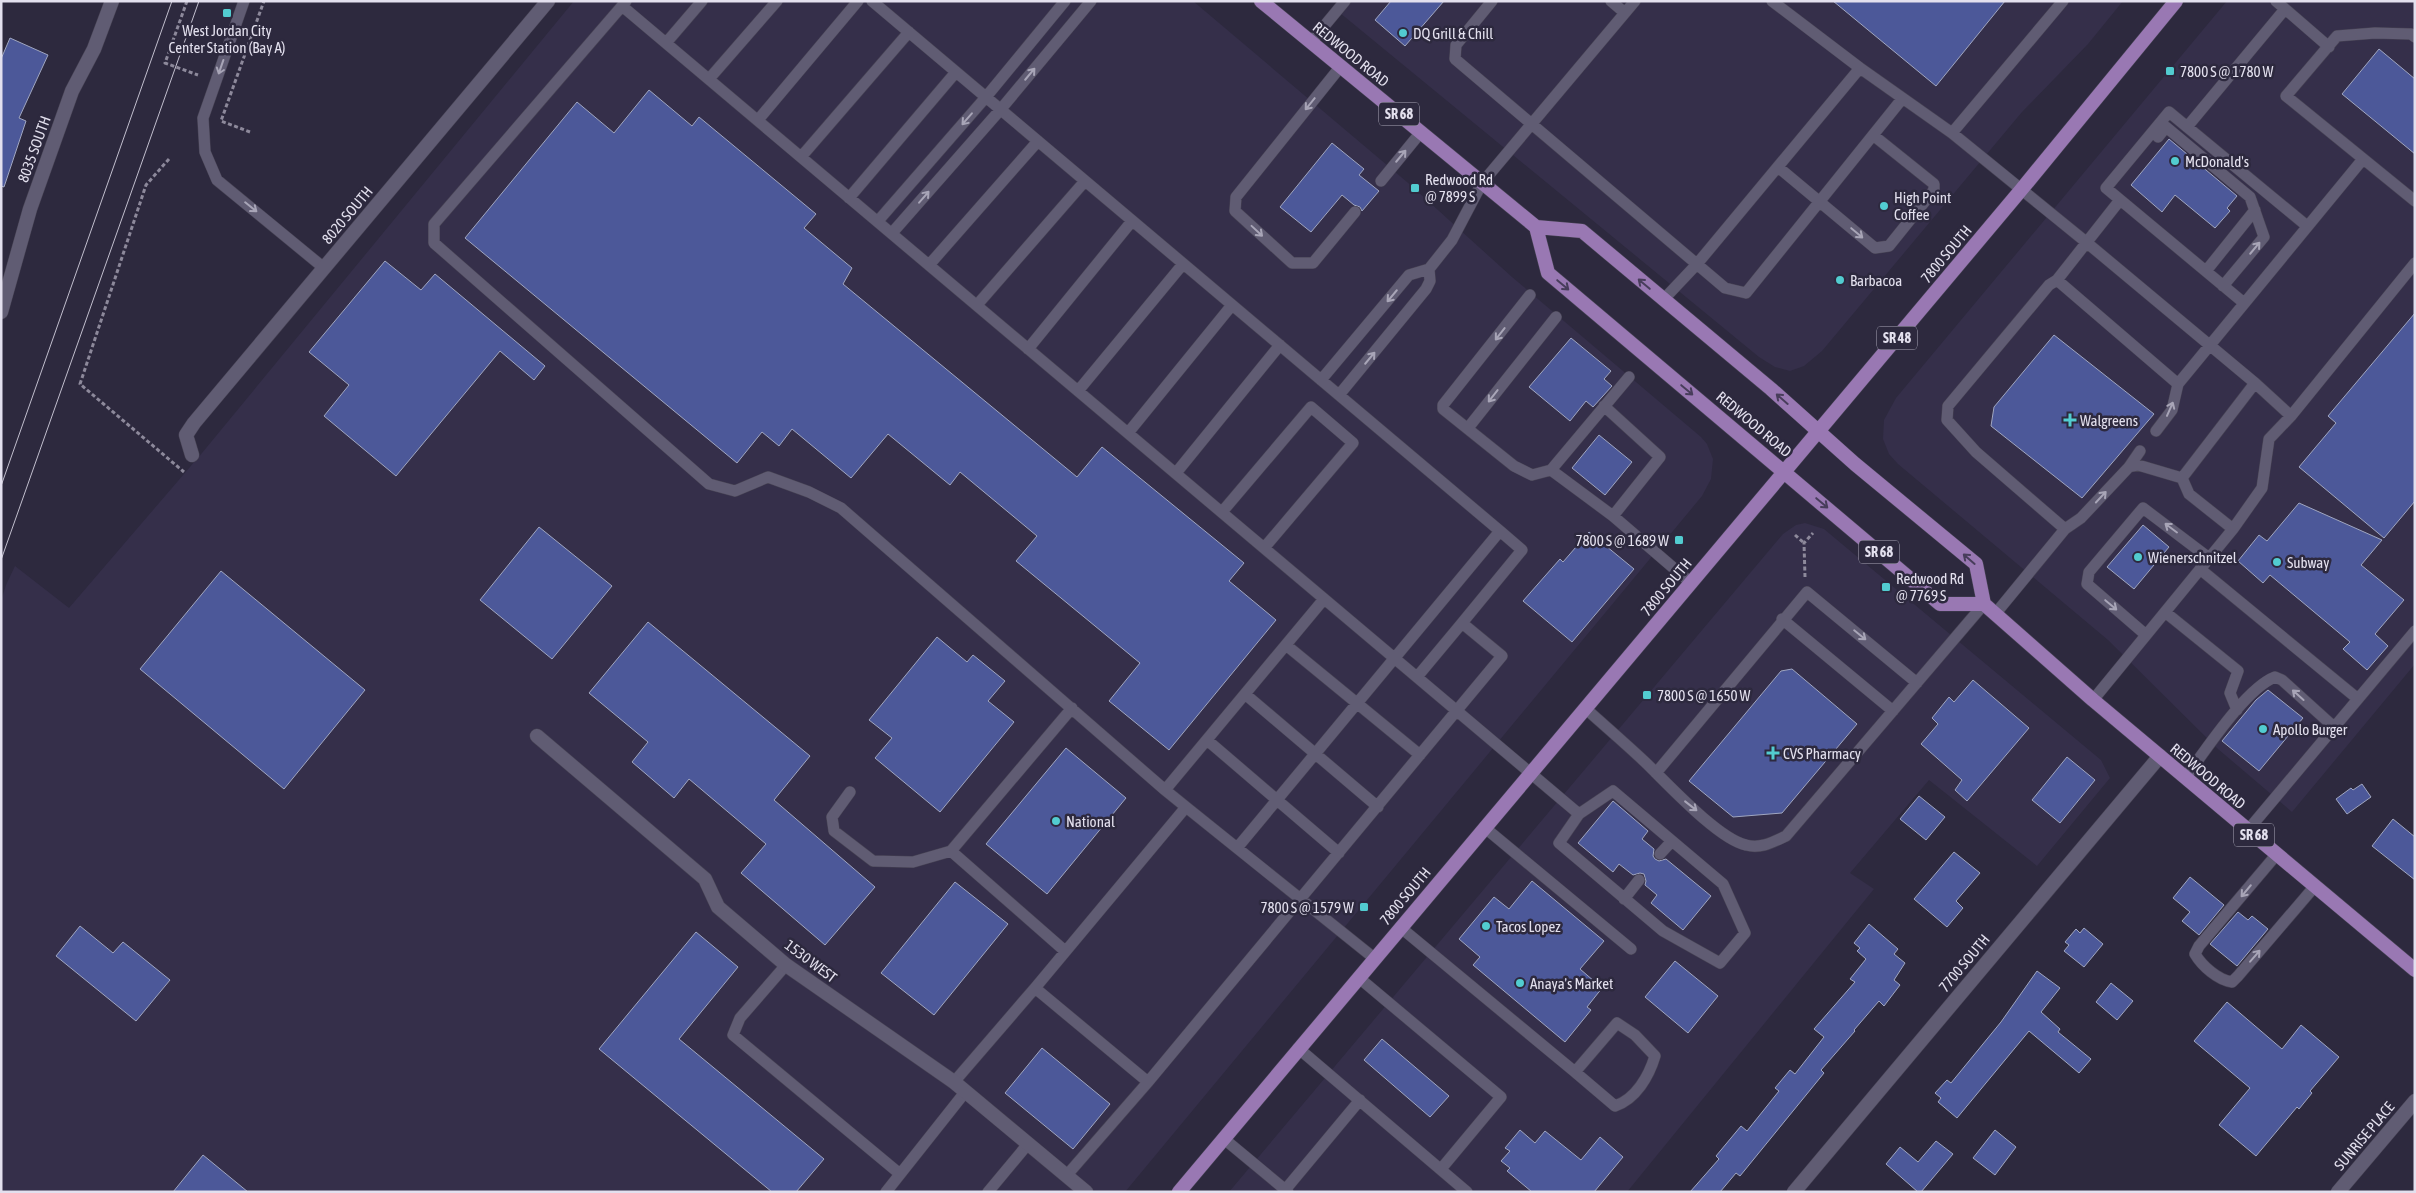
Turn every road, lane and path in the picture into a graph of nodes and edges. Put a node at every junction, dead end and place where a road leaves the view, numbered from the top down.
1 (112, 1) edge
2 (187, 1) edge
3 (244, 1) edge
4 (264, 1) edge
5 (548, 1) edge
6 (702, 1) edge
7 (777, 1) edge
8 (858, 1) edge
9 (872, 1) edge
10 (1065, 1) edge
11 (1091, 1) edge
12 (1261, 1) edge
13 (1344, 1) edge
14 (1492, 1) edge
15 (1612, 1) edge
16 (1635, 1) edge
17 (1772, 1) edge
18 (2063, 1) edge
19 (2176, 1) edge
20 (2276, 1) edge
21 (624, 3) edge
22 (2285, 9) junction
23 (1625, 13) junction
24 (909, 32) junction
25 (2415, 37) edge
26 (1311, 42) junction
27 (666, 43) junction
28 (2329, 47) junction
29 (1340, 66) junction
30 (1860, 68) junction
31 (956, 72) junction
32 (198, 75) dead end
33 (709, 79) junction
34 (986, 97) junction
35 (1902, 99) junction
36 (1001, 109) junction
37 (758, 120) junction
38 (1532, 124) junction
39 (2187, 127) junction
40 (250, 132) dead end
41 (1421, 132) junction
42 (1952, 133) junction
43 (1873, 135) junction
44 (1038, 141) junction
45 (801, 157) junction
46 (169, 159) dead end
47 (2363, 159) junction
48 (1778, 167) junction
49 (1085, 181) junction
50 (1381, 181) dead end
51 (1482, 183) junction
52 (2021, 190) junction
53 (2116, 196) junction
54 (849, 198) junction
55 (1820, 202) junction
56 (2415, 202) edge
57 (2255, 210) junction
58 (1355, 212) dead end
59 (1132, 221) junction
60 (878, 222) junction
61 (2307, 226) junction
62 (1536, 227) junction
63 (892, 233) junction
64 (2086, 242) junction
65 (2415, 263) edge
66 (1183, 264) junction
67 (1697, 264) junction
68 (929, 265) junction
69 (324, 268) junction
70 (1430, 270) junction
71 (2206, 271) junction
72 (2057, 280) junction
73 (2223, 286) junction
74 (1530, 296) dead end
75 (1663, 300) junction
76 (2244, 303) junction
77 (977, 305) junction
78 (1232, 305) junction
79 (1, 312) edge
80 (1556, 317) dead end
81 (2209, 344) junction
82 (1280, 345) junction
83 (1028, 349) junction
84 (1629, 377) dead end
85 (1321, 380) junction
86 (2255, 383) junction
87 (2178, 384) junction
88 (1078, 391) junction
89 (1339, 395) junction
90 (1604, 406) junction
91 (2291, 416) junction
92 (1468, 428) junction
93 (1818, 431) junction
94 (2156, 431) dead end
95 (1128, 433) junction
96 (2140, 451) dead end
97 (192, 455) dead end
98 (2129, 467) junction
99 (1551, 470) junction
100 (184, 472) dead end
101 (1785, 472) junction
102 (1176, 473) junction
103 (2182, 478) junction
104 (1222, 512) junction
105 (1613, 516) junction
106 (2065, 529) junction
107 (2233, 529) junction
108 (1500, 532) junction
109 (1814, 533) dead end
110 (1795, 535) dead end
111 (1804, 543) junction
112 (1264, 548) junction
113 (2209, 558) junction
114 (2200, 569) junction
115 (1805, 582) dead end
116 (1691, 583) junction
117 (1324, 599) junction
118 (1984, 604) junction
119 (2165, 612) junction
120 (1996, 614) junction
121 (1782, 619) junction
122 (1462, 623) junction
123 (2415, 631) edge
124 (2146, 635) junction
125 (1286, 645) junction
126 (1394, 658) junction
127 (1417, 677) junction
128 (1917, 683) junction
129 (1245, 694) junction
130 (2358, 699) junction
131 (2093, 700) junction
132 (1356, 703) junction
133 (1072, 708) junction
134 (1585, 708) junction
135 (2237, 710) junction
136 (1457, 711) junction
137 (1893, 711) junction
138 (2334, 727) junction
139 (537, 736) dead end
140 (1207, 740) junction
141 (1314, 753) junction
142 (1420, 755) junction
143 (2160, 756) junction
144 (1530, 772) junction
145 (1656, 773) junction
146 (2185, 778) junction
147 (1165, 790) junction
148 (850, 792) dead end
149 (1276, 799) junction
150 (1186, 806) junction
151 (1378, 807) junction
152 (1579, 814) junction
153 (1484, 827) junction
154 (2248, 830) junction
155 (1672, 841) junction
156 (1237, 848) junction
157 (951, 851) junction
158 (1340, 853) junction
159 (1660, 854) dead end
160 (2277, 854) junction
161 (1639, 880) dead end
162 (2315, 886) junction
163 (1301, 899) junction
164 (1624, 899) junction
165 (1400, 927) junction
166 (1632, 949) dead end
167 (1065, 951) junction
168 (1374, 958) junction
169 (786, 965) junction
170 (2415, 970) edge
171 (1358, 977) junction
172 (1035, 988) junction
173 (1298, 1048) junction
174 (1575, 1072) junction
175 (954, 1082) junction
176 (1148, 1082) junction
177 (966, 1091) junction
178 (1360, 1100) junction
179 (2415, 1101) edge
180 (1223, 1138) junction
181 (1028, 1144) junction
182 (1441, 1169) junction
183 (900, 1174) junction
184 (1067, 1176) junction
185 (1287, 1191) edge
186 (886, 1192) edge
187 (988, 1192) edge
188 (1086, 1192) edge
189 (1179, 1192) edge
190 (1467, 1192) edge
191 (1794, 1192) edge
192 (2338, 1192) edge

1 - 79 street, 8035 SOUTH
2 - 32 path
3 -> 69 lane
4 - 40 path
5 - 69 street, 8020 SOUTH
6 - 27 lane
7 - 33 lane
8 - 37 lane
9 - 24 lane
10 - 34 lane
36 -> 11 lane
12 - 26 main road, REDWOOD ROAD / SR 68
13 - 26 lane
14 - 38 lane
15 - 23 lane
16 - 23 lane
17 - 30 lane
18 - 42 lane
19 - 52 main road, 7800 SOUTH / SR 48
20 - 22 lane
21 - 27 lane
21 - 133 lane
22 - 28 lane
22 - 39 lane
23 - 38 lane
24 - 31 lane
24 - 45 lane
25 - 28 lane
26 - 29 main road, REDWOOD ROAD / SR 68
27 - 33 lane
28 - 47 lane
29 - 41 main road, REDWOOD ROAD / SR 68
29 -> 58 lane
30 - 35 lane
30 - 48 lane
31 - 34 lane
31 - 54 lane
33 - 37 lane
34 - 36 lane
34 -> 60 lane
35 - 42 lane
35 - 43 lane
36 - 44 lane
63 -> 36 lane
37 - 45 lane
38 - 51 lane
38 - 67 lane
39 - 53 lane
39 - 61 lane
50 -> 41 lane
41 - 51 main road, REDWOOD ROAD / SR 68
42 - 52 lane
43 - 55 lane
55 -> 43 lane
44 - 49 lane
44 - 68 lane
45 - 54 lane
46 - 100 path
47 - 56 lane
47 - 61 lane
48 - 55 lane
48 - 67 lane
49 - 59 lane
49 - 77 lane
51 - 62 main road, REDWOOD ROAD / SR 68
51 - 70 lane
52 - 64 lane
52 - 93 main road, 7800 SOUTH / SR 48
53 - 57 lane
53 - 64 lane
53 - 71 lane
54 - 60 lane
55 - 67 lane
57 - 71 lane
73 -> 57 lane
59 - 66 lane
59 - 83 lane
60 - 63 lane
61 - 76 lane
75 -> 62 main road
62 -> 101 main road, REDWOOD ROAD / SR 68
63 - 68 lane
64 - 72 lane
64 - 81 lane
65 - 91 lane
66 - 78 lane
66 - 88 lane
67 - 75 lane
68 - 77 lane
69 - 97 street, 8020 SOUTH
70 -> 85 lane
89 -> 70 lane
71 - 73 lane
72 - 87 lane
72 - 106 lane
73 - 76 lane
74 -> 92 lane
93 -> 75 main road
76 - 81 lane
77 - 83 lane
78 - 82 lane
78 - 95 lane
80 -> 92 lane
81 - 86 lane
81 - 87 lane
82 - 85 lane
82 - 102 lane
83 - 88 lane
84 - 90 lane
85 - 89 lane
86 - 91 lane
86 - 103 lane
94 -> 87 lane
88 - 95 lane
89 - 108 lane
90 - 99 lane
90 - 105 lane
91 - 107 lane
92 - 99 lane
93 - 101 main road, 7800 SOUTH
118 -> 93 main road
95 - 102 lane
96 - 98 lane
98 - 103 lane
106 -> 98 lane
99 - 105 lane
101 - 116 main road, 7800 SOUTH
101 -> 118 main road, REDWOOD ROAD / SR 68
102 - 104 lane
103 - 107 lane
104 - 112 lane
104 - 112 lane
105 - 116 lane
106 - 120 lane
107 - 113 lane
108 - 122 lane
108 - 126 lane
109 - 111 path
110 - 111 path
111 - 115 path
112 - 117 lane
113 - 114 lane
113 -> 124 lane
114 - 119 lane
114 - 130 lane
116 - 134 main road, 7800 SOUTH
117 - 125 lane
117 - 126 lane
118 - 120 main road, REDWOOD ROAD / SR 68
118 - 128 lane
119 - 124 lane
119 - 135 lane
120 - 131 main road, REDWOOD ROAD / SR 68
121 -> 128 lane
121 - 137 lane
121 - 145 lane
122 - 127 lane
122 - 136 lane
123 - 130 lane
124 - 131 lane
125 - 129 lane
125 - 132 lane
126 - 127 lane
126 - 132 lane
127 - 136 lane
128 - 137 lane
129 - 140 lane
129 - 141 lane
130 - 138 lane
131 - 143 main road, REDWOOD ROAD / SR 68
132 - 141 lane
132 - 142 lane
133 - 147 lane
133 - 157 lane
134 - 144 main road, 7800 SOUTH
134 - 145 lane
138 -> 135 lane
135 - 146 lane
136 - 142 lane
136 - 144 lane
145 -> 137 lane
138 - 154 lane
139 - 169 street, 1530 WEST
140 - 147 lane
140 - 149 lane
141 - 149 lane
141 - 151 lane
142 - 151 lane
143 - 146 main road, REDWOOD ROAD / SR 68
143 - 191 street, 7700 SOUTH
144 - 152 lane
144 - 153 main road, 7800 SOUTH
146 - 154 main road, REDWOOD ROAD / SR 68
147 - 150 lane
148 - 157 lane
149 - 156 lane
149 - 158 lane
150 - 156 lane
150 - 167 lane
151 - 158 lane
152 - 155 lane
152 - 164 lane
153 - 165 main road, 7800 SOUTH
153 - 166 lane
154 - 160 main road, REDWOOD ROAD / SR 68
155 - 159 lane
155 - 164 lane
156 - 163 lane
157 - 167 lane
158 - 163 lane
160 - 162 main road, REDWOOD ROAD / SR 68
160 -> 162 lane
161 - 164 lane
162 - 170 main road, REDWOOD ROAD / SR 68
163 - 168 lane
163 - 176 lane
165 - 168 main road, 7800 SOUTH
165 - 174 lane
167 - 172 lane
168 - 171 main road, 7800 SOUTH
169 - 175 street, 1530 WEST
169 - 183 lane
171 - 173 main road, 7800 SOUTH
171 - 182 lane
172 - 175 lane
172 - 176 lane
173 - 178 lane
173 - 180 main road, 7800 SOUTH
174 - 174 lane
175 - 177 street, 1530 WEST
176 - 184 lane
177 - 181 street, 1530 WEST
177 - 183 lane
178 - 182 lane
178 - 185 lane
179 - 192 street, SUNRISE PLACE
180 - 185 lane
180 - 189 main road, 7800 SOUTH
181 - 184 street, 1530 WEST
181 - 187 lane
182 - 190 lane
183 - 186 lane
184 - 188 street, 1530 WEST

